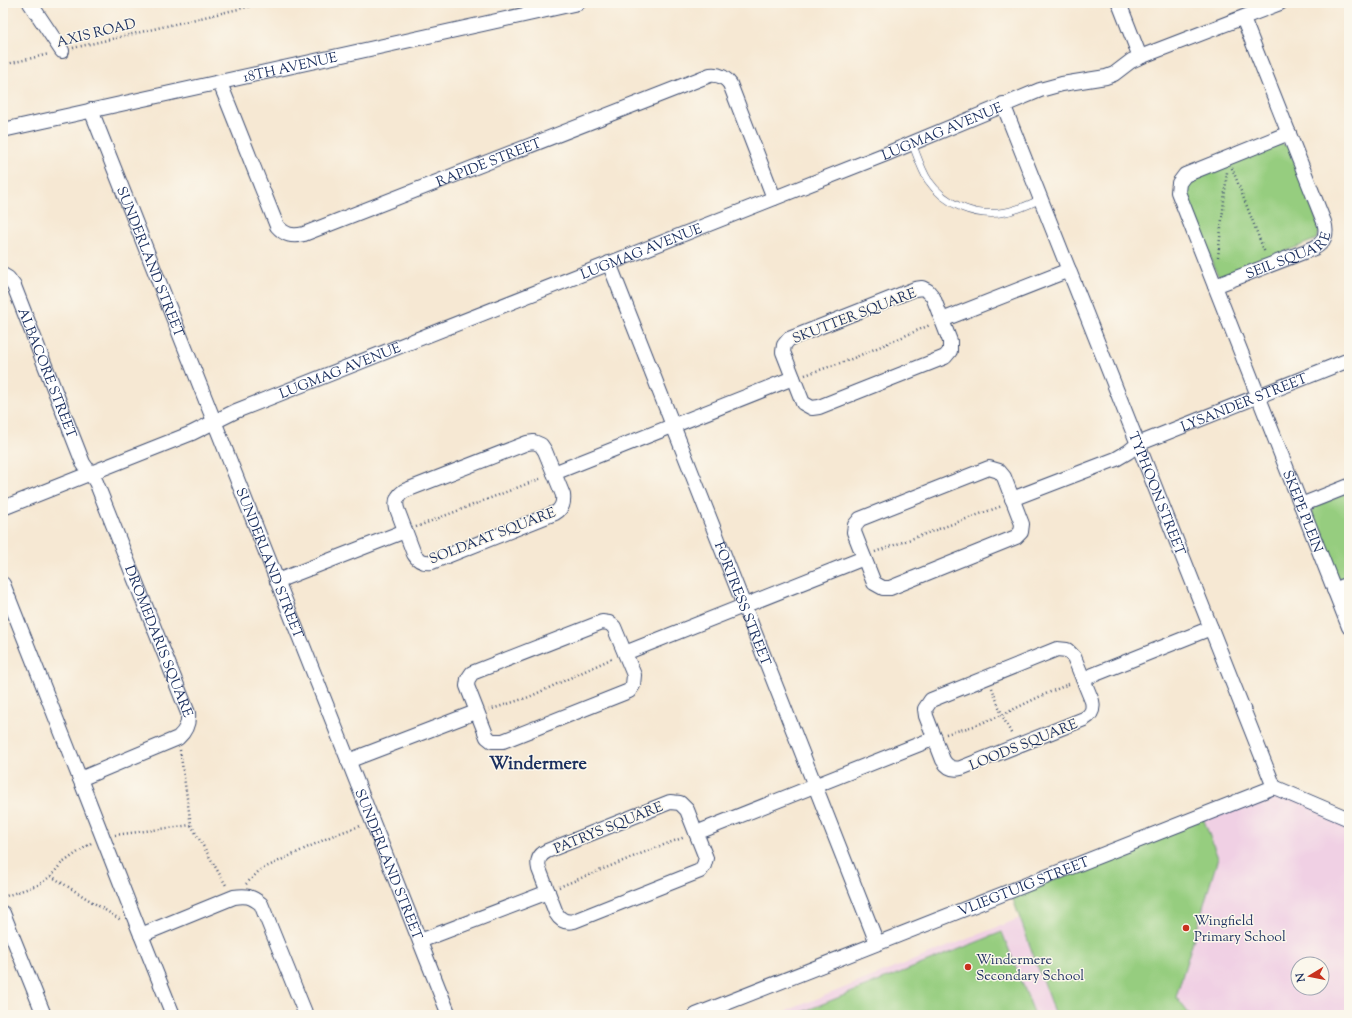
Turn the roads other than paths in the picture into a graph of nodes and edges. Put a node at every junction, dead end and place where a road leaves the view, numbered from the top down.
1 (30, 3) edge
2 (578, 3) edge
3 (1119, 3) edge
4 (1280, 3) edge
5 (1243, 18) junction
6 (62, 51) road end
7 (1140, 57) junction
8 (220, 83) junction
9 (1003, 104) junction
10 (91, 110) junction
11 (3, 130) edge
12 (1289, 134) junction
13 (912, 143) junction
14 (774, 198) junction
15 (1041, 199) junction
16 (609, 263) junction
17 (1069, 270) junction
18 (3, 274) edge
19 (1215, 286) junction
20 (942, 320) junction
21 (1349, 360) edge
22 (793, 378) junction
23 (1258, 396) junction
24 (214, 422) junction
25 (673, 425) junction
26 (1138, 444) junction
27 (90, 473) junction
28 (554, 473) junction
29 (1349, 486) edge
30 (1012, 500) junction
31 (1301, 506) junction
32 (3, 508) edge
33 (405, 531) junction
34 (864, 558) junction
35 (277, 581) junction
36 (3, 584) edge
37 (1349, 584) edge
38 (1334, 590) junction
39 (744, 605) junction
40 (1349, 627) edge
41 (1211, 628) junction
42 (625, 653) junction
43 (1083, 679) junction
44 (476, 712) junction
45 (935, 738) junction
46 (348, 761) junction
47 (80, 779) junction
48 (815, 786) junction
49 (1274, 787) junction
50 (1349, 819) edge
51 (696, 833) junction
52 (548, 892) junction
53 (3, 913) edge
54 (141, 935) junction
55 (420, 941) junction
56 (877, 943) junction
57 (44, 1015) edge
58 (173, 1015) edge
59 (306, 1015) edge
60 (449, 1015) edge
61 (696, 1015) edge

1 - 6 street
2 - 8 street, 18TH AVENUE
3 - 7 street
4 - 5 street, LUGMAG AVENUE
5 - 7 street, LUGMAG AVENUE
5 - 12 street, SEIL SQUARE
7 - 9 street, LUGMAG AVENUE
8 - 10 street, 18TH AVENUE
8 - 14 street, RAPIDE STREET
9 - 13 street, LUGMAG AVENUE
9 - 15 street, TYPHOON STREET
10 - 11 street, 18TH AVENUE
10 - 24 street, SUNDERLAND STREET
12 - 19 street
12 - 19 street, SEIL SQUARE
13 - 14 street, LUGMAG AVENUE
13 - 15 lane
14 - 16 street, LUGMAG AVENUE
15 - 17 street, TYPHOON STREET
16 - 24 street, LUGMAG AVENUE
16 - 25 street, FORTRESS STREET
17 - 20 street
17 - 26 street, TYPHOON STREET
18 - 27 street, ALBACORE STREET
19 - 23 street
20 - 22 street, SKUTTER SQUARE
20 - 22 street, SKUTTER SQUARE
21 - 23 street, LYSANDER STREET
22 - 25 street
23 - 26 street, LYSANDER STREET
23 - 31 street, SKEPE PLEIN
24 - 27 street, LUGMAG AVENUE
24 - 35 street, SUNDERLAND STREET
25 - 28 street
25 - 39 street, FORTRESS STREET
26 - 30 street, LYSANDER STREET
26 - 41 street, TYPHOON STREET
27 - 32 street, LUGMAG AVENUE
27 - 47 street, DROMEDARIS SQUARE
28 - 33 street, SOLDAAT SQUARE
28 - 33 street, SOLDAAT SQUARE
29 - 31 street
30 - 34 street
30 - 34 street
31 - 38 street, SKEPE PLEIN
33 - 35 street
34 - 39 street
35 - 46 street, SUNDERLAND STREET
36 - 47 street
37 - 38 street
38 - 40 street, SKEPE PLEIN
39 - 42 street
39 - 48 street, FORTRESS STREET
41 - 43 street
41 - 49 street, TYPHOON STREET
42 - 44 street
42 - 44 street
43 - 45 street, LOODS SQUARE
43 - 45 street, LOODS SQUARE
44 - 46 street
45 - 48 street
46 - 55 street, SUNDERLAND STREET
47 - 54 street
48 - 51 street
48 - 56 street, FORTRESS STREET
49 - 50 street
49 - 56 street, VLIEGTUIG STREET
51 - 52 street, PATRYS SQUARE
51 - 52 street, PATRYS SQUARE
52 - 55 street
53 - 57 street
54 - 58 street
54 - 59 street
55 - 60 street, SUNDERLAND STREET
56 - 61 street, VLIEGTUIG STREET

